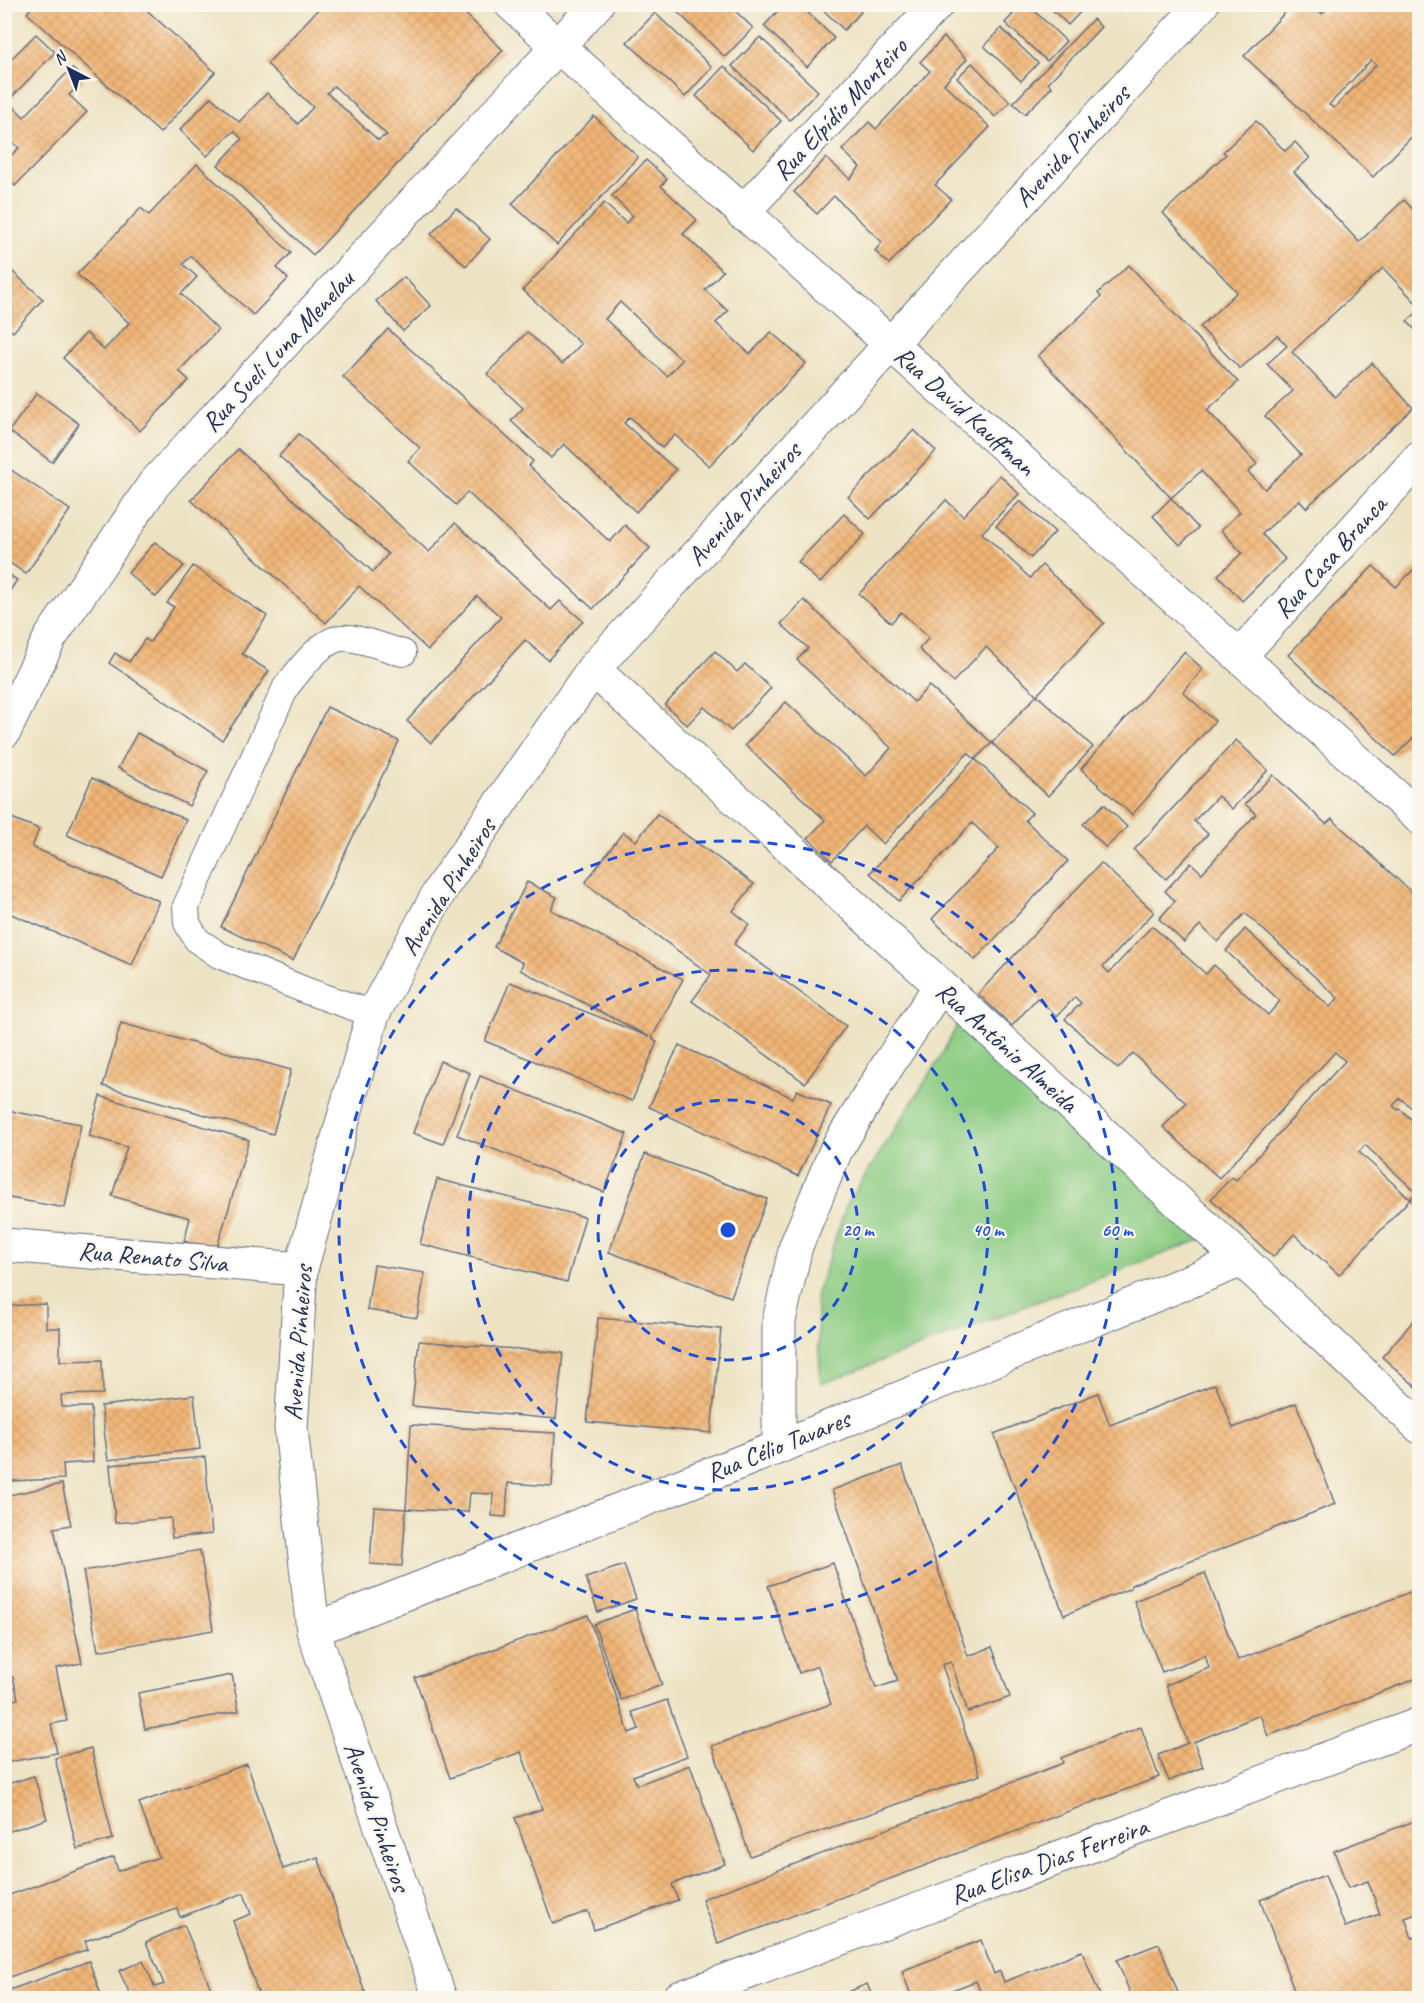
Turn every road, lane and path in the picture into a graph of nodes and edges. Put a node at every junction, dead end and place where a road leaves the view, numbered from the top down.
1 (511, 4) edge
2 (597, 4) edge
3 (937, 4) edge
4 (1203, 4) edge
5 (558, 48) junction
6 (742, 213) junction
7 (890, 344) junction
8 (1419, 457) edge
9 (403, 653) dead end
10 (1240, 656) junction
11 (593, 669) junction
12 (4, 732) edge
13 (1419, 818) edge
14 (940, 986) junction
15 (374, 1014) junction
16 (4, 1245) edge
17 (1242, 1260) junction
18 (301, 1269) junction
19 (1419, 1427) edge
20 (779, 1447) junction
21 (313, 1630) junction
22 (1419, 1724) edge
23 (440, 1998) edge
24 (679, 1998) edge

1 - 5 street, Rua David Kauffman
2 - 5 street, Rua Sueli Luna Menelau
3 - 6 street, Rua Elpídio Monteiro
4 - 7 street, Avenida Pinheiros
5 - 6 street, Rua David Kauffman
5 - 12 street, Rua Sueli Luna Menelau
6 - 7 street, Rua David Kauffman
7 - 10 street, Rua David Kauffman
7 - 11 street, Avenida Pinheiros
8 - 10 street, Rua Casa Branca
9 - 15 lane
10 - 13 street, Rua David Kauffman
11 - 14 street, Rua Antônio Almeida
11 - 15 street, Avenida Pinheiros
14 - 17 street, Rua Antônio Almeida
14 - 20 street
15 - 18 street, Avenida Pinheiros
16 - 18 street, Rua Renato Silva
17 - 19 street, Rua Antônio Almeida
17 - 20 street, Rua Célio Tavares
18 - 21 street, Avenida Pinheiros
20 - 21 street, Rua Célio Tavares
21 - 23 street, Avenida Pinheiros
22 - 24 street, Rua Elisa Dias Ferreira

